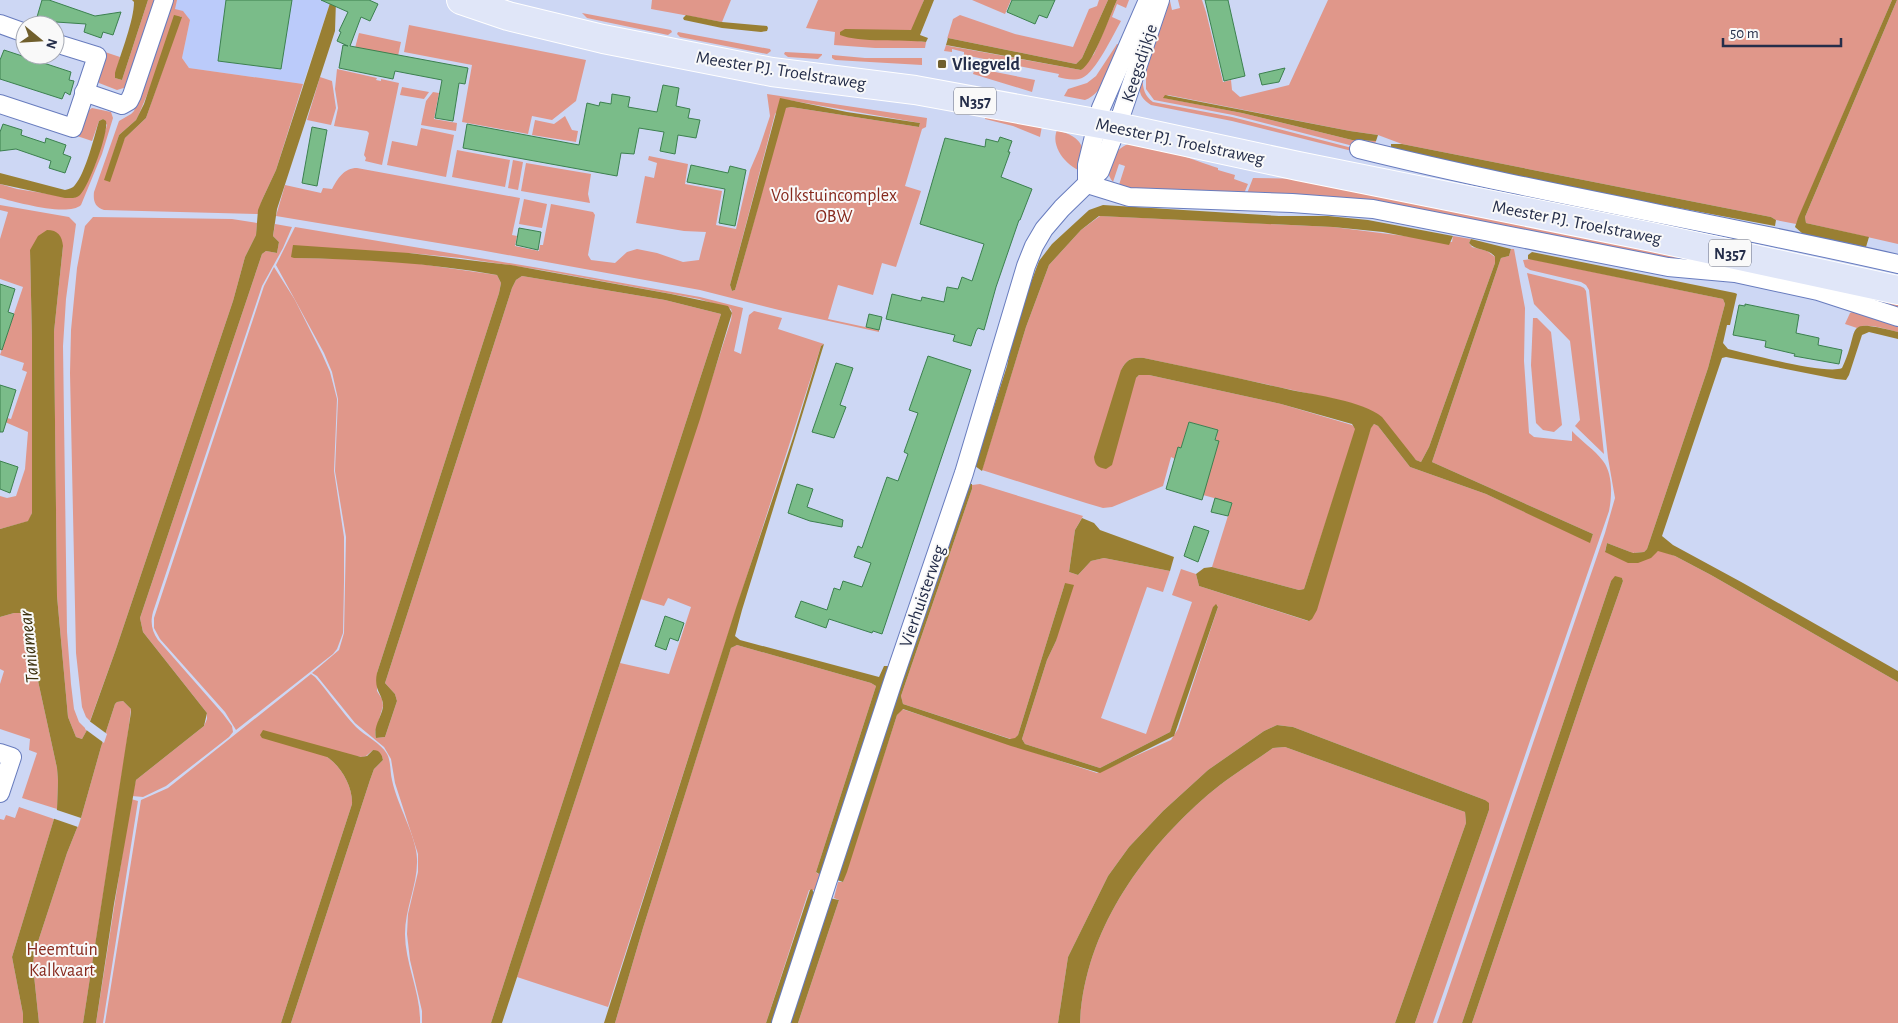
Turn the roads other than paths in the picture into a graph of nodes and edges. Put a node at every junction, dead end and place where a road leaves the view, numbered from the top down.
1 (164, 0) edge
2 (461, 0) edge
3 (1148, 0) edge
4 (1160, 0) edge
5 (0, 24) edge
6 (15, 29) edge
7 (65, 46) edge
8 (84, 92) junction
9 (0, 104) edge
10 (1107, 125) junction
11 (1359, 149) dead end
12 (1087, 184) junction
13 (1898, 264) edge
14 (1898, 290) edge
15 (1898, 317) edge
16 (0, 753) edge
17 (0, 793) edge
18 (781, 1023) edge

1 - 8 street
2 - 10 main road, Meester P.J. Troelstraweg / N357
3 - 10 street, Keegsdijkje
4 - 10 street, Keegsdijkje
5 - 6 street
7 - 8 street
8 - 9 street
10 - 12 street
10 - 14 main road, Meester P.J. Troelstraweg / N357
11 - 13 street, Meester P.J. Troelstraweg
12 - 15 street, Meester P.J. Troelstraweg
12 - 18 street, Vierhuisterweg
16 - 17 street

